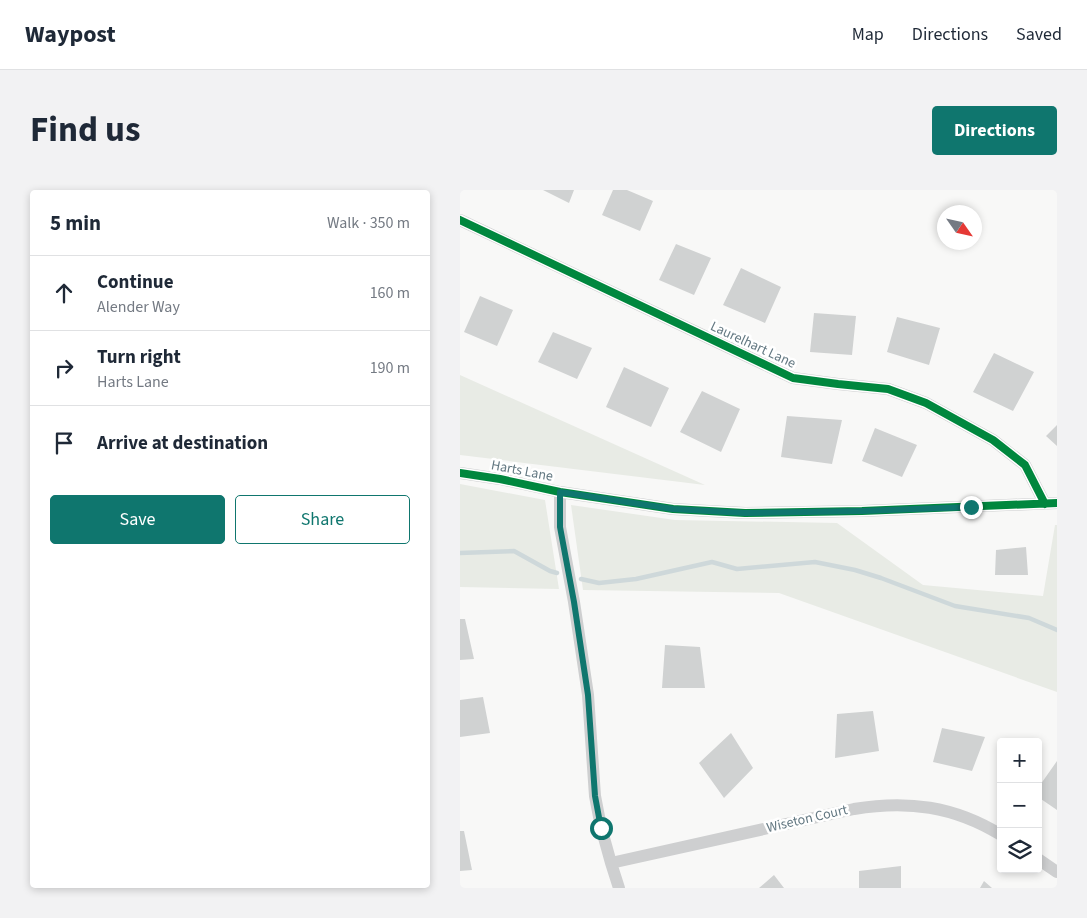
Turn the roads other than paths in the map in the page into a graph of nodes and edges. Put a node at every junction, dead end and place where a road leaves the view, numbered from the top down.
1 (460, 220) edge
2 (460, 473) edge
3 (560, 492) junction
4 (1051, 504) edge
5 (997, 832) edge
6 (1042, 862) edge
7 (611, 863) junction
8 (1057, 872) edge
9 (619, 888) edge

1 - 4 street, Laurelhart Lane
2 - 3 street, Harts Lane
3 - 4 street, Harts Lane
3 - 7 street
5 - 7 street, Wiseton Court
6 - 8 street
7 - 9 street

